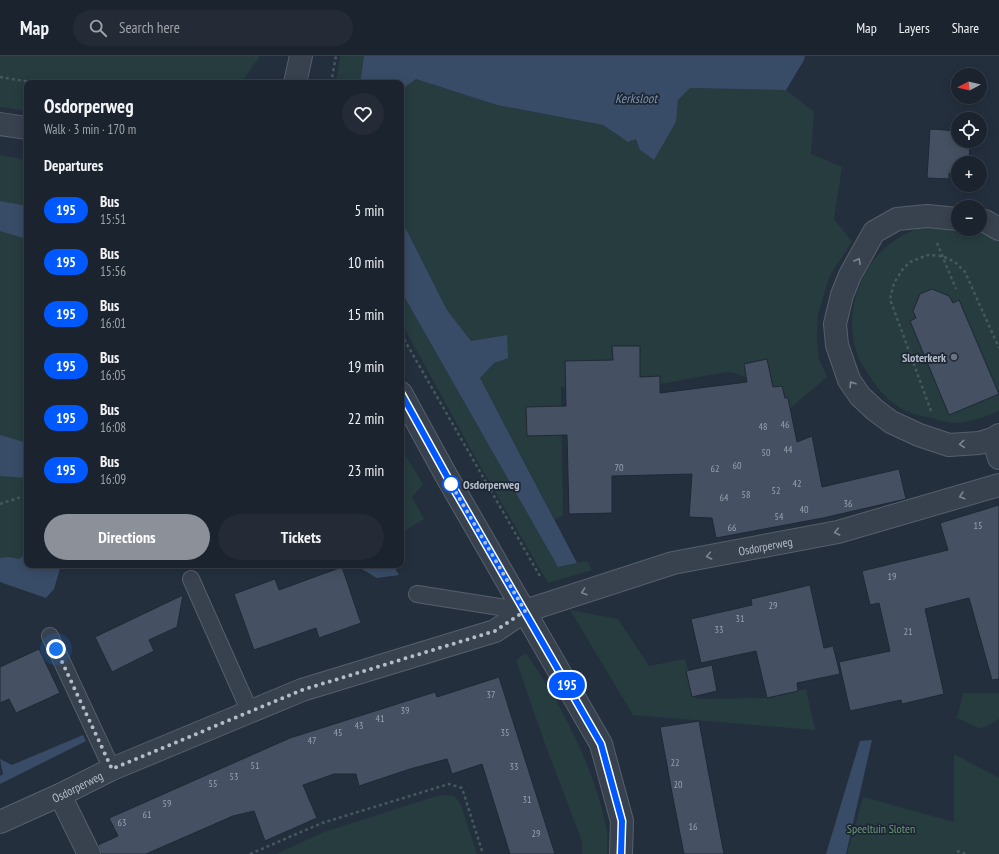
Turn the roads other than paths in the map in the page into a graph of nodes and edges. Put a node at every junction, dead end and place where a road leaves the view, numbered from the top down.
1 (301, 56) edge
2 (296, 80) edge
3 (0, 124) edge
4 (24, 128) edge
5 (951, 218) edge
6 (987, 222) edge
7 (999, 229) edge
8 (404, 398) edge
9 (997, 444) edge
10 (999, 485) edge
11 (191, 578) dead end
12 (417, 594) dead end
13 (525, 611) junction
14 (50, 636) dead end
15 (250, 712) junction
16 (112, 769) junction
17 (60, 795) junction
18 (0, 822) edge
19 (89, 854) edge
20 (621, 854) edge

1 - 2 street
3 - 4 street
9 -> 5 street
6 - 7 street
8 - 13 street
10 -> 13 street, Osdorperweg
11 - 15 lane
12 - 13 lane
13 - 15 street, Osdorperweg
13 - 20 street
14 - 16 lane
15 - 16 street, Osdorperweg
16 - 17 street, Osdorperweg
17 - 18 street, Osdorperweg
17 - 19 street

